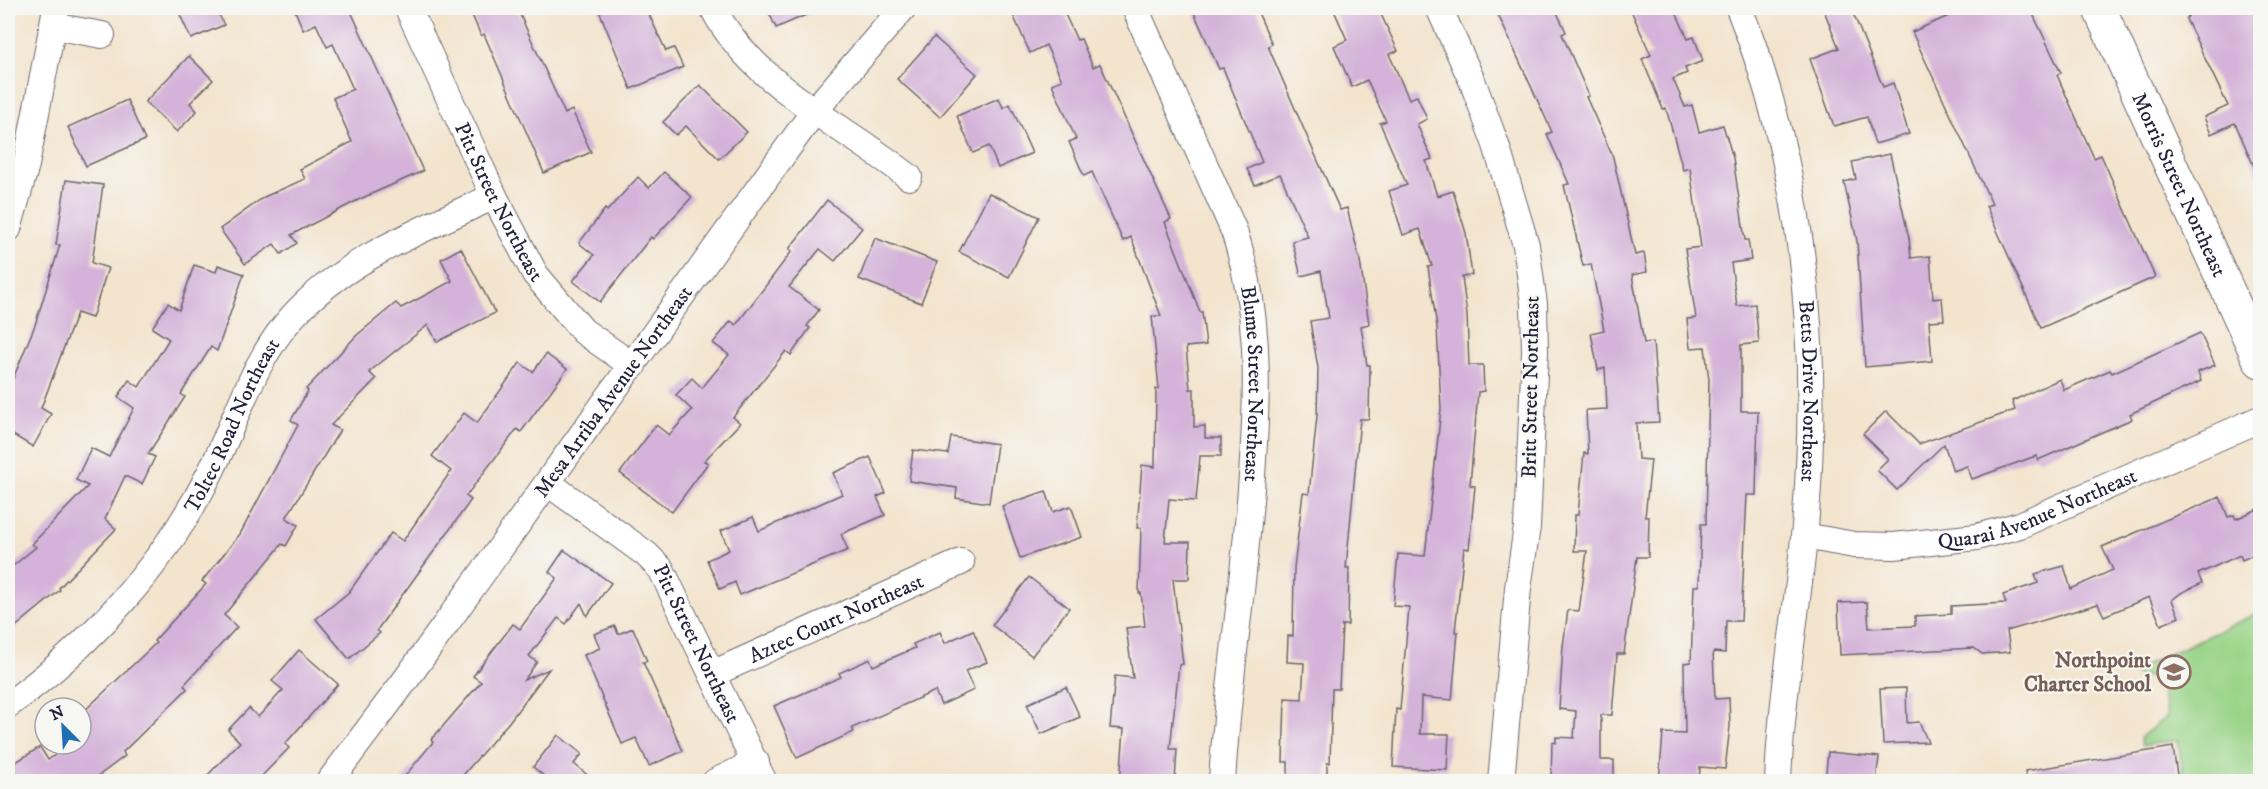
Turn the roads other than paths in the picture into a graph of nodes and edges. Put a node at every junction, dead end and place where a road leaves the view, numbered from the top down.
1 (408, 8) edge
2 (713, 8) edge
3 (903, 8) edge
4 (1135, 8) edge
5 (1439, 8) edge
6 (1739, 8) edge
7 (2099, 8) edge
8 (55, 17) edge
9 (102, 35) dead end
10 (815, 110) junction
11 (909, 177) dead end
12 (494, 196) junction
13 (8, 228) edge
14 (2260, 361) edge
15 (633, 366) junction
16 (2260, 419) edge
17 (548, 483) junction
18 (1804, 536) junction
19 (961, 562) dead end
20 (712, 674) junction
21 (8, 705) edge
22 (760, 772) edge
23 (329, 782) edge
24 (714, 782) edge
25 (1222, 782) edge
26 (1501, 782) edge
27 (1778, 782) edge

1 - 12 street, Pitt Street Northeast
2 - 10 street
3 - 10 street, Mesa Arriba Avenue Northeast
4 - 25 street, Blume Street Northeast
5 - 26 street, Britt Street Northeast
6 - 18 street, Betts Drive Northeast
7 - 14 street, Morris Street Northeast
8 - 9 street
8 - 13 street
10 - 11 street
10 - 15 street, Mesa Arriba Avenue Northeast
12 - 15 street, Pitt Street Northeast
12 - 21 street, Toltec Road Northeast
15 - 17 street, Mesa Arriba Avenue Northeast
16 - 18 street, Quarai Avenue Northeast
17 - 20 street, Pitt Street Northeast
17 - 23 street, Mesa Arriba Avenue Northeast
18 - 27 street, Betts Drive Northeast
19 - 20 street, Aztec Court Northeast
20 - 22 street, Pitt Street Northeast
22 - 24 street

